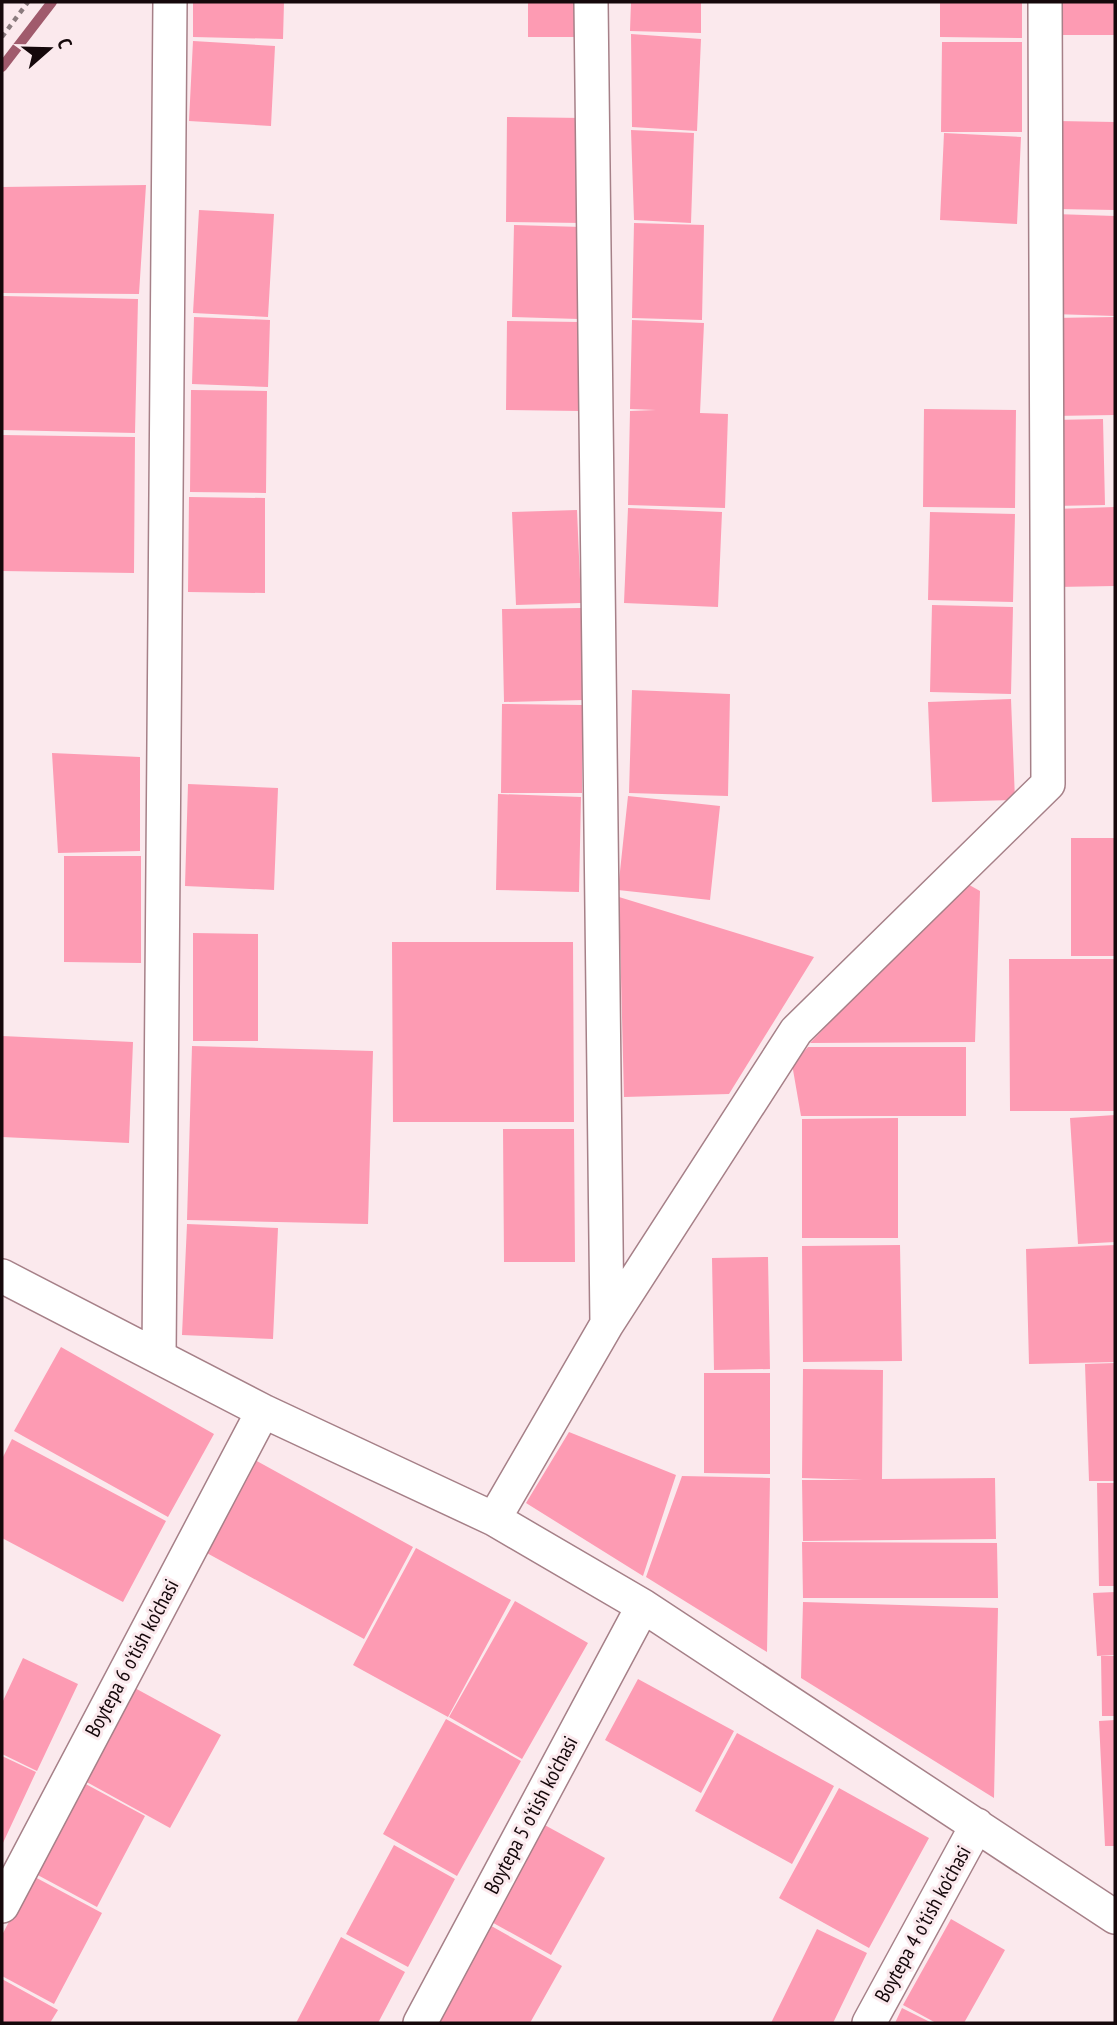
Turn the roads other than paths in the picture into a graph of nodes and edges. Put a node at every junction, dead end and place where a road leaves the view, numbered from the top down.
1 (170, 2) edge
2 (590, 2) edge
3 (1045, 2) edge
4 (2, 1276) edge
5 (607, 1324) junction
6 (159, 1357) junction
7 (263, 1411) junction
8 (494, 1519) junction
9 (643, 1606) junction
10 (977, 1825) junction
11 (2, 1906) edge
12 (1115, 1917) edge
13 (420, 2023) edge
14 (869, 2023) edge

1 - 6 street
2 - 5 street
3 - 5 street
4 - 6 street
5 - 8 street
6 - 7 street
7 - 8 street
7 - 11 street, Boytepa 6 o'tish ko'chasi
8 - 9 street
9 - 10 street
9 - 13 street, Boytepa 5 o'tish ko'chasi
10 - 12 street
10 - 14 street, Boytepa 4 o'tish ko'chasi

